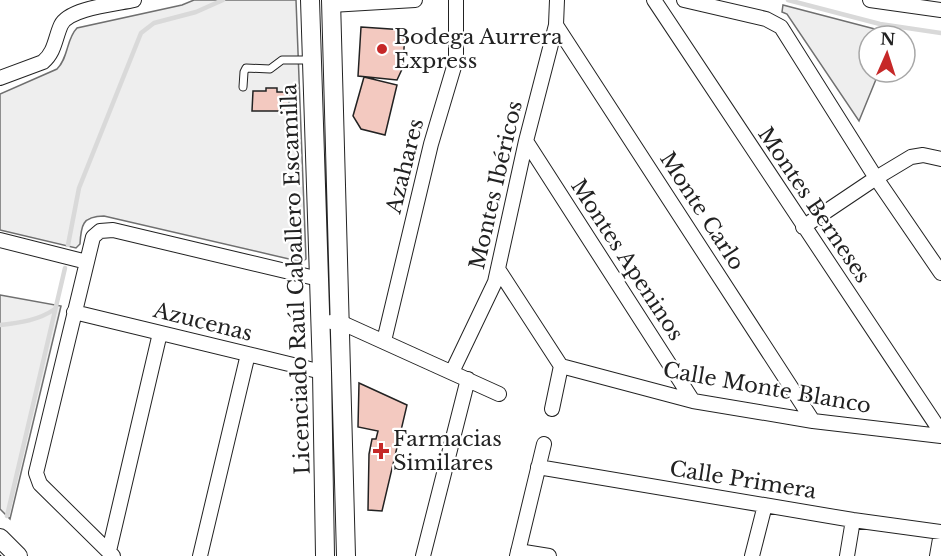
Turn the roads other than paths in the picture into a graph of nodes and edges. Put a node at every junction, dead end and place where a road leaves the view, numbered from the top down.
1 (134, 0) edge
2 (310, 0) edge
3 (415, 0) edge
4 (456, 0) edge
5 (557, 0) edge
6 (654, 0) edge
7 (684, 0) edge
8 (870, 0) edge
9 (331, 2) edge
10 (941, 10) edge
11 (556, 25) junction
12 (312, 65) junction
13 (333, 69) junction
14 (0, 78) edge
15 (243, 87) dead end
16 (526, 141) junction
17 (941, 159) edge
18 (876, 178) junction
19 (803, 227) junction
20 (0, 240) edge
21 (935, 255) edge
22 (87, 262) junction
23 (498, 268) junction
24 (941, 273) edge
25 (319, 279) junction
26 (74, 312) junction
27 (320, 322) junction
28 (340, 322) junction
29 (160, 333) junction
30 (384, 341) junction
31 (248, 354) junction
32 (561, 366) junction
33 (322, 372) junction
34 (452, 372) junction
35 (468, 379) junction
36 (499, 394) dead end
37 (693, 401) junction
38 (552, 409) dead end
39 (813, 421) junction
40 (941, 434) edge
41 (544, 444) dead end
42 (538, 468) junction
43 (765, 505) junction
44 (853, 520) junction
45 (941, 533) edge
46 (0, 538) edge
47 (111, 554) edge
48 (517, 554) edge
49 (18, 556) edge
50 (200, 556) edge
51 (325, 556) edge
52 (346, 556) edge
53 (423, 556) edge
54 (549, 556) edge
55 (752, 556) edge
56 (847, 556) edge
57 (937, 556) edge

1 - 14 street
2 - 12 street, Licenciado Raúl Caballero Escamilla
3 - 9 street
4 - 30 street, Azahares
5 - 11 street, Montes Ibéricos
6 - 19 street, Montes Berneses
7 - 18 street
8 - 10 street
9 - 13 street, Licenciado Raúl Caballero Escamilla
11 - 16 street, Montes Ibéricos
11 - 39 street, Monte Carlo
12 - 13 street
12 - 15 lane
12 - 25 street, Licenciado Raúl Caballero Escamilla
13 - 28 street, Licenciado Raúl Caballero Escamilla
16 - 23 street, Montes Ibéricos
16 - 37 street, Montes Apeninos
17 - 18 street
18 - 19 street
18 - 21 street
19 - 40 street, Montes Berneses
20 - 22 street
21 - 24 street
22 - 25 street
22 - 26 street
23 - 32 street
23 - 34 street, Montes Ibéricos
25 - 27 street, Licenciado Raúl Caballero Escamilla
26 - 29 street, Azucenas
26 - 47 street
27 - 28 street
27 - 33 street, Licenciado Raúl Caballero Escamilla
28 - 30 street
28 - 52 street, Licenciado Raúl Caballero Escamilla
29 - 31 street, Azucenas
29 - 47 street
30 - 34 street
31 - 33 street, Azucenas
31 - 50 street
32 - 37 street, Calle Monte Blanco
32 - 38 street
33 - 51 street, Licenciado Raúl Caballero Escamilla
34 - 35 street
35 - 36 street
35 - 53 street
37 - 39 street, Calle Monte Blanco
39 - 40 street, Calle Monte Blanco
41 - 42 street
42 - 43 street, Calle Primera
42 - 48 street
43 - 44 street, Calle Primera
43 - 55 street
44 - 45 street, Calle Primera
44 - 56 street
45 - 57 street
46 - 49 street
48 - 54 street

